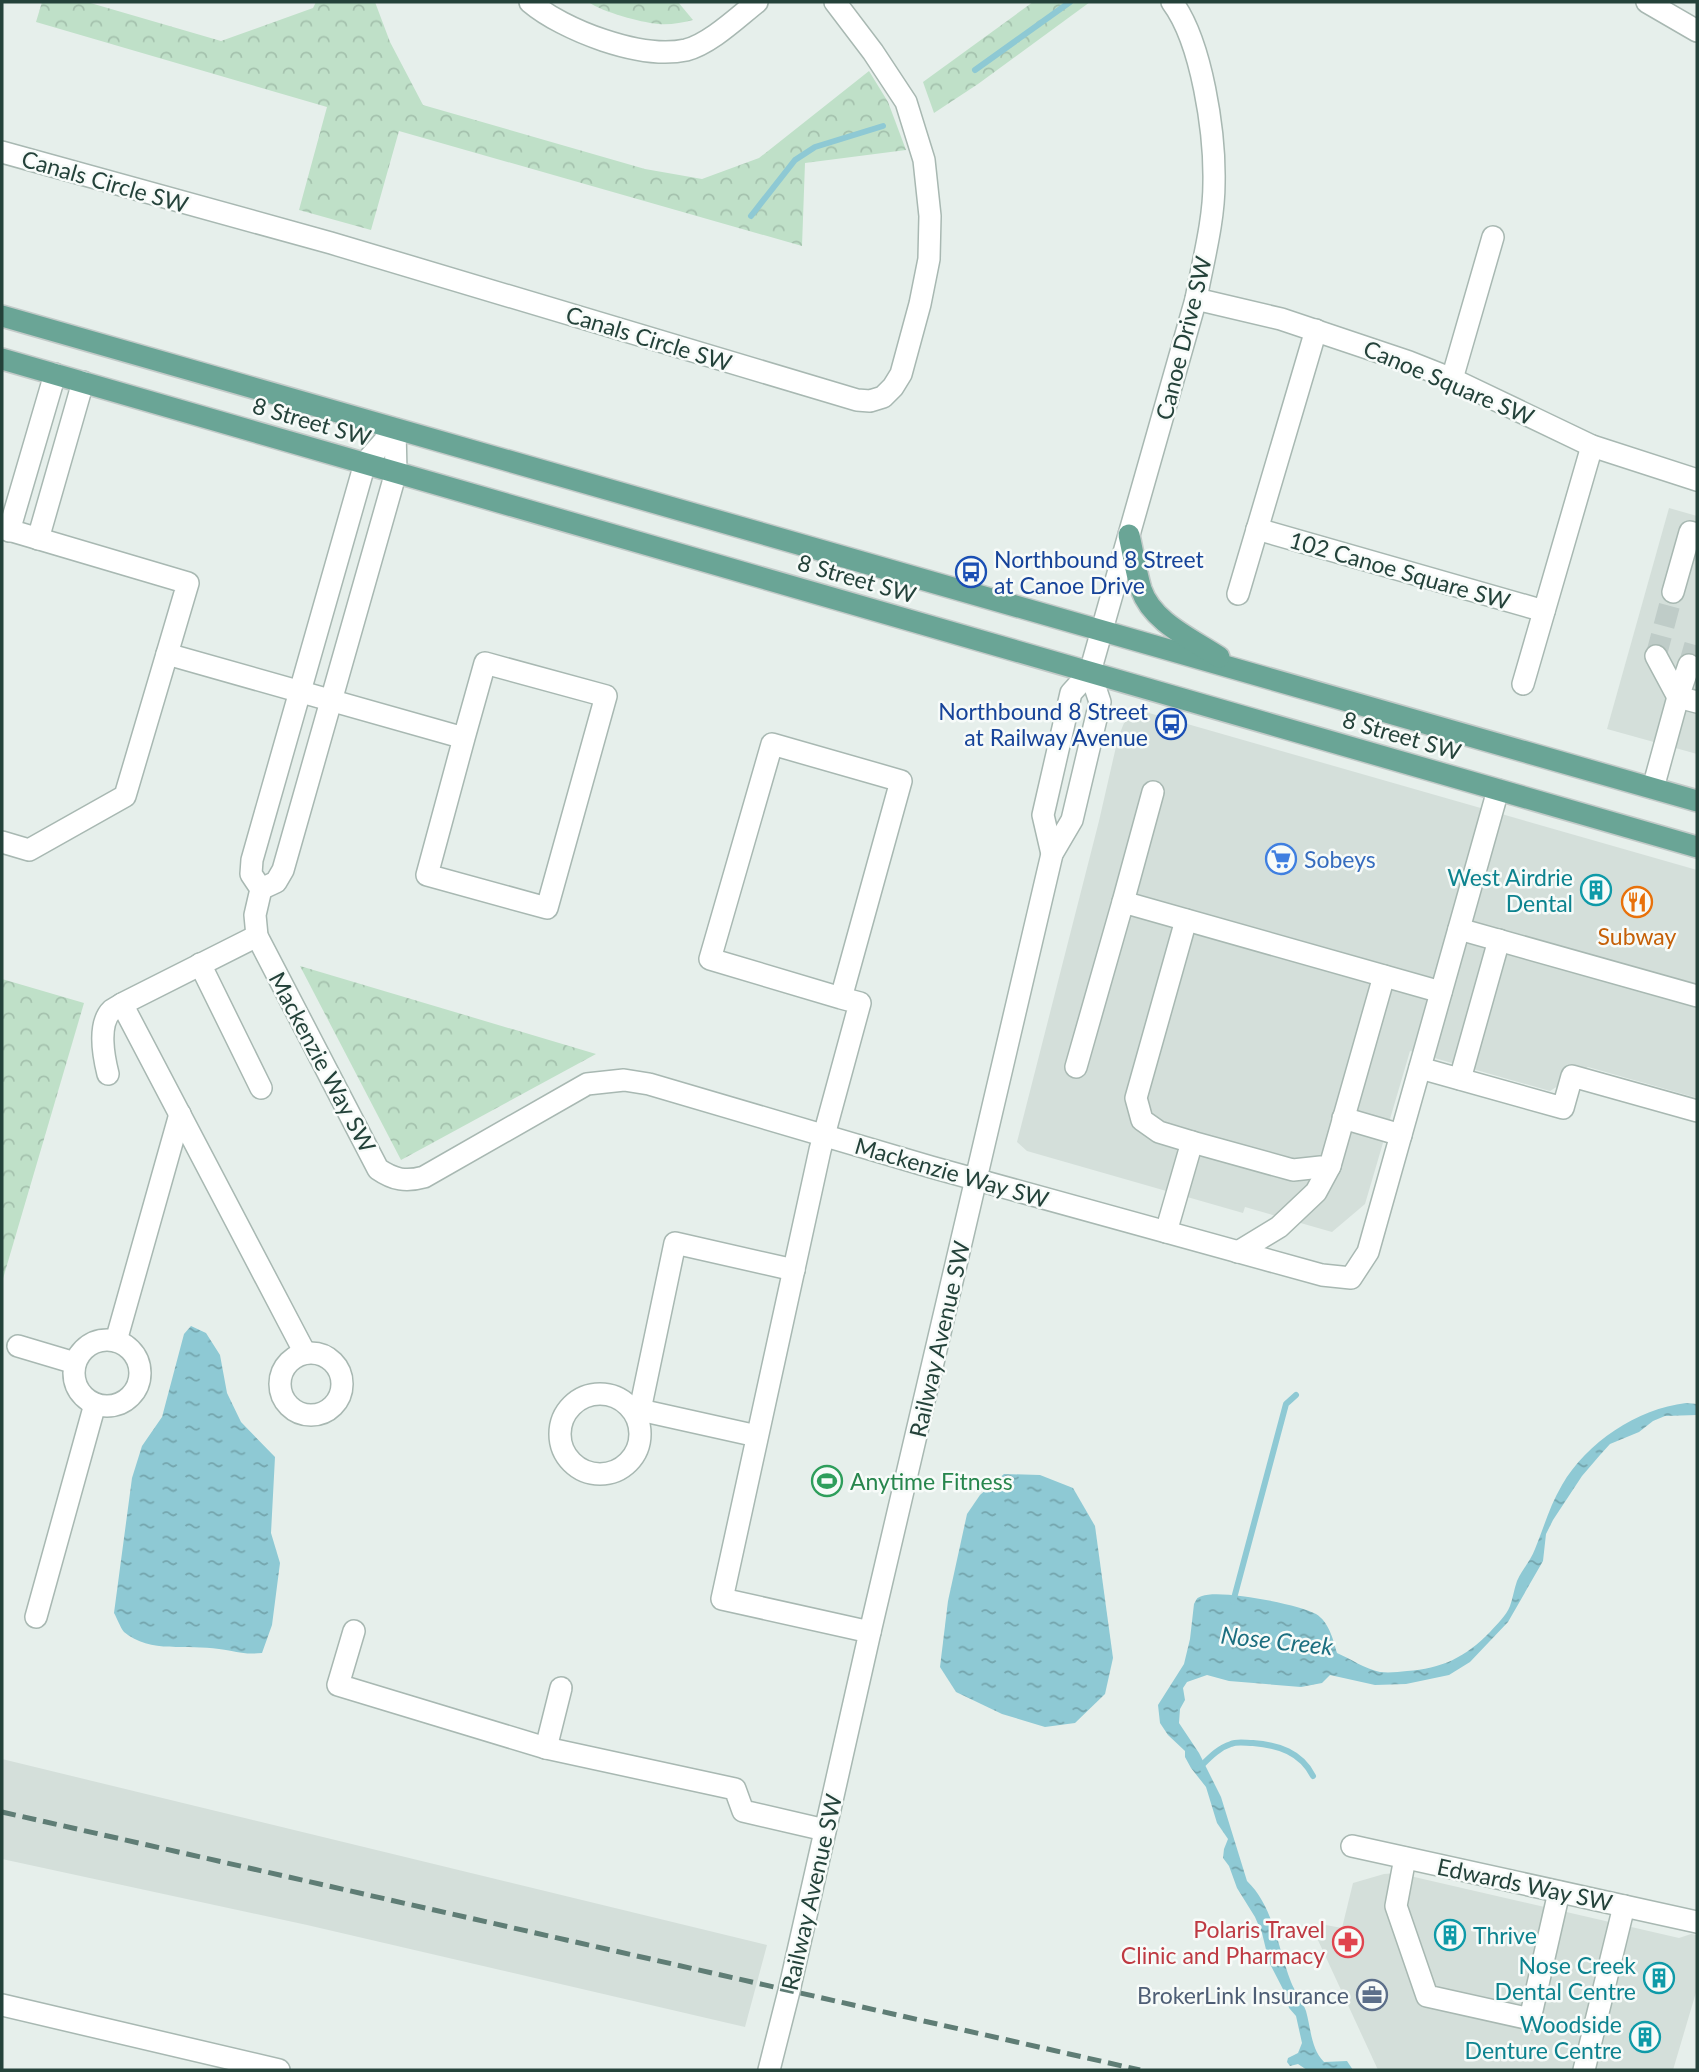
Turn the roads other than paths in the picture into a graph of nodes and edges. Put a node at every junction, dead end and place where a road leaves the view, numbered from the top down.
1 (530, 2) edge
2 (757, 2) edge
3 (835, 2) edge
4 (1172, 2) edge
5 (1647, 2) edge
6 (1697, 31) edge
7 (2, 152) edge
8 (1493, 237) dead end
9 (1196, 299) junction
10 (2, 316) edge
11 (1316, 330) junction
12 (2, 359) edge
13 (55, 374) junction
14 (1452, 379) junction
15 (83, 382) junction
16 (395, 429) junction
17 (1592, 446) junction
18 (365, 463) junction
19 (396, 472) junction
20 (1697, 480) edge
21 (6, 529) edge
22 (1257, 529) junction
23 (1694, 533) edge
24 (1129, 535) junction
25 (38, 539) junction
26 (1673, 592) tunnel mouth
27 (1237, 594) dead end
28 (1544, 611) junction
29 (1102, 631) junction
30 (167, 654) junction
31 (1656, 656) dead end
32 (1689, 665) tunnel mouth
33 (1235, 668) junction
34 (1090, 673) junction
35 (1523, 684) dead end
36 (300, 692) junction
37 (1688, 700) edge
38 (331, 701) junction
39 (464, 738) junction
40 (1653, 788) junction
41 (1498, 790) junction
42 (1153, 792) dead end
43 (1697, 801) edge
44 (2, 842) edge
45 (1697, 847) edge
46 (1052, 854) junction
47 (261, 889) junction
48 (1123, 902) junction
49 (1186, 920) junction
50 (1459, 929) junction
51 (257, 936) junction
52 (1500, 940) junction
53 (200, 964) junction
54 (1384, 976) junction
55 (1441, 992) junction
56 (1697, 996) edge
57 (841, 998) junction
58 (122, 1004) junction
59 (1076, 1067) dead end
60 (1420, 1068) junction
61 (108, 1074) dead end
62 (1460, 1079) junction
63 (261, 1088) dead end
64 (1697, 1111) edge
65 (180, 1114) junction
66 (1343, 1118) junction
67 (1401, 1135) junction
68 (823, 1136) junction
69 (1192, 1142) junction
70 (1329, 1166) junction
71 (976, 1179) junction
72 (1166, 1232) junction
73 (1238, 1252) junction
74 (794, 1270) junction
75 (116, 1341) junction
76 (18, 1346) dead end
77 (305, 1353) dead end
78 (75, 1363) junction
79 (94, 1404) junction
80 (757, 1436) junction
81 (36, 1617) dead end
82 (354, 1631) dead end
83 (870, 1632) junction
84 (561, 1688) dead end
85 (546, 1748) junction
86 (825, 1830) junction
87 (1352, 1846) dead end
88 (1405, 1858) junction
89 (1559, 1892) junction
90 (1623, 1906) junction
91 (1697, 1922) edge
92 (2, 2005) edge
93 (269, 2069) edge
94 (769, 2070) edge
95 (1584, 2070) edge

1 - 2 street
3 - 7 street, Canals Circle SW
4 - 9 street, Canoe Drive SW
5 - 6 street
8 - 14 street
9 - 11 street, Canoe Square SW
9 - 24 street, Canoe Drive SW
10 - 16 main road, 8 Street SW
11 - 14 street, Canoe Square SW
11 - 22 street
12 - 13 main road, 8 Street SW
13 - 15 main road, 8 Street SW
13 - 21 street
14 - 17 street, Canoe Square SW
15 - 18 main road, 8 Street SW
15 - 25 street
16 - 18 street, Mackenzie Way SW
16 - 19 street
16 - 29 main road, 8 Street SW
17 - 20 street, Canoe Square SW
17 - 28 street
18 - 19 main road, 8 Street SW
18 - 36 street, Mackenzie Way SW
19 - 34 main road, 8 Street SW
19 - 38 street
21 - 25 street
22 - 27 street
22 - 28 street, 102 Canoe Square SW
23 - 26 street
24 - 29 street, Canoe Drive SW
24 - 33 main road
25 - 30 street
28 - 35 street
29 - 33 main road, 8 Street SW
29 - 34 street, Canoe Drive SW
30 - 36 street
30 - 44 street
31 - 37 street
32 - 37 street
33 - 40 main road, 8 Street SW
34 - 41 main road, 8 Street SW
34 - 46 street, Railway Avenue SW
34 - 46 street, Railway Avenue SW
36 - 38 street
36 - 47 street, Mackenzie Way SW
37 - 40 street
38 - 39 street
38 - 47 street
39 - 39 street
40 - 43 main road, 8 Street SW
41 - 45 main road, 8 Street SW
41 - 50 street, Mackenzie Way SW
42 - 48 street
46 - 71 street, Railway Avenue SW
47 - 51 street, Mackenzie Way SW
48 - 49 street
48 - 59 street
49 - 54 street
49 - 69 street
50 - 52 street
50 - 55 street, Mackenzie Way SW
51 - 53 street
51 - 68 street, Mackenzie Way SW
52 - 56 street
52 - 62 street
53 - 58 street
53 - 63 street
54 - 55 street
54 - 66 street
55 - 60 street, Mackenzie Way SW
57 - 57 street
57 - 68 street
58 - 61 street
58 - 65 street
60 - 62 street
60 - 67 street, Mackenzie Way SW
62 - 64 street
65 - 75 street
65 - 77 street
66 - 67 street
66 - 70 street
67 - 73 street, Mackenzie Way SW
68 - 71 street, Mackenzie Way SW
68 - 74 street
69 - 70 street
69 - 72 street
70 - 73 street
71 - 72 street, Mackenzie Way SW
71 - 83 street, Railway Avenue SW
72 - 73 street, Mackenzie Way SW
74 - 80 street
74 - 80 street
75 - 78 street
75 - 79 street
76 - 78 street
78 - 79 street
79 - 81 street
80 - 83 street
82 - 85 street
83 - 86 street, Railway Avenue SW
84 - 85 street
85 - 86 street
86 - 94 street, Railway Avenue SW
87 - 88 street, Edwards Way SW
88 - 89 street, Edwards Way SW
88 - 89 street
89 - 90 street, Edwards Way SW
90 - 91 street, Edwards Way SW
90 - 95 street
92 - 93 street

